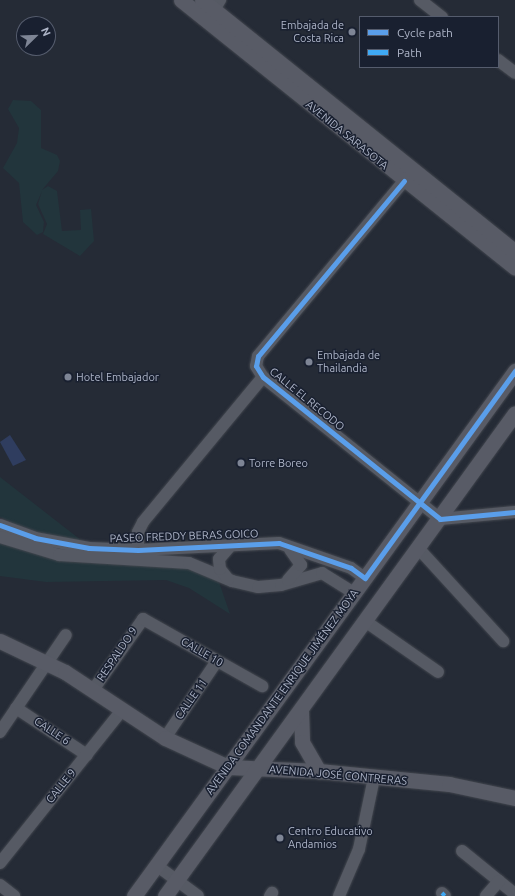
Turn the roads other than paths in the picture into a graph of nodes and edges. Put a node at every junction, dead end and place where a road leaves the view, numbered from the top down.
1 (181, 0) edge
2 (420, 0) edge
3 (212, 3) edge
4 (441, 16) edge
5 (499, 61) edge
6 (515, 73) edge
7 (404, 181) junction
8 (515, 252) edge
9 (515, 268) edge
10 (515, 371) edge
11 (263, 377) junction
12 (515, 413) edge
13 (420, 503) junction
14 (515, 512) edge
15 (440, 519) junction
16 (0, 525) edge
17 (0, 537) edge
18 (233, 543) junction
19 (279, 543) junction
20 (419, 549) junction
21 (138, 550) junction
22 (365, 578) junction
23 (232, 581) junction
24 (280, 585) junction
25 (354, 593) junction
26 (141, 620) joint
27 (365, 622) junction
28 (66, 635) dead end
29 (0, 641) edge
30 (503, 641) dead end
31 (217, 661) junction
32 (48, 662) junction
33 (438, 672) dead end
34 (262, 686) dead end
35 (93, 690) junction
36 (16, 708) junction
37 (122, 710) junction
38 (301, 710) junction
39 (0, 732) edge
40 (165, 738) junction
41 (87, 755) junction
42 (228, 767) junction
43 (258, 768) junction
44 (319, 771) junction
45 (374, 778) junction
46 (515, 798) edge
47 (462, 851) dead end
48 (0, 863) edge
49 (156, 865) junction
50 (177, 880) junction
51 (499, 881) junction
52 (0, 885) edge
53 (515, 894) edge
54 (14, 896) edge
55 (134, 896) edge
56 (165, 896) edge
57 (198, 896) edge
58 (339, 896) edge
59 (486, 896) edge

1 - 7 main road, AVENIDA SARASOTA
2 - 4 street
3 - 8 main road, AVENIDA SARASOTA
5 - 6 street
7 - 9 main road, AVENIDA SARASOTA
7 - 11 street, CALLE EL RECODO
10 - 13 main road, AVENIDA COMANDANTE ENRIQUE JIMÉNEZ MOYA
11 - 13 street, CALLE EL RECODO
11 - 21 street
12 - 15 main road
13 - 15 street, CALLE EL RECODO
13 - 22 main road, AVENIDA COMANDANTE ENRIQUE JIMÉNEZ MOYA
14 - 15 street
15 - 20 main road
16 - 21 street, PASEO FREDDY BERAS GOICO
17 - 23 street, PASEO FREDDY BERAS GOICO
18 - 19 street, PASEO FREDDY BERAS GOICO
18 - 21 street, PASEO FREDDY BERAS GOICO
18 - 23 street
19 - 22 street, PASEO FREDDY BERAS GOICO
19 - 24 street
20 - 27 main road
20 - 30 street
22 - 25 main road, AVENIDA COMANDANTE ENRIQUE JIMÉNEZ MOYA
23 - 24 street, PASEO FREDDY BERAS GOICO
24 - 25 street, PASEO FREDDY BERAS GOICO
25 - 42 main road, AVENIDA COMANDANTE ENRIQUE JIMÉNEZ MOYA
26 - 31 street, CALLE 10
26 - 35 street, RESPALDO 9
27 - 33 street
27 - 38 main road
28 - 32 street
29 - 32 main road, AVENIDA JOSÉ CONTRERAS
31 - 34 street, CALLE 10
31 - 40 street, CALLE 11
32 - 35 main road, AVENIDA JOSÉ CONTRERAS
32 - 36 street
35 - 37 main road, AVENIDA JOSÉ CONTRERAS
36 - 39 street
36 - 41 street, CALLE 6
37 - 40 main road, AVENIDA JOSÉ CONTRERAS
37 - 41 street, CALLE 9
38 - 43 main road
38 - 44 main road
40 - 42 main road, AVENIDA JOSÉ CONTRERAS
41 - 48 street, CALLE 9
42 - 43 main road, AVENIDA JOSÉ CONTRERAS
42 - 49 main road, AVENIDA COMANDANTE ENRIQUE JIMÉNEZ MOYA
43 - 44 main road, AVENIDA JOSÉ CONTRERAS
43 - 50 main road
44 - 45 main road, AVENIDA JOSÉ CONTRERAS
45 - 46 main road, AVENIDA JOSÉ CONTRERAS
45 - 58 street
47 - 51 street
49 - 50 street
49 - 55 main road, AVENIDA COMANDANTE ENRIQUE JIMÉNEZ MOYA
50 - 56 main road
50 - 57 street
51 - 53 street
51 - 59 street
52 - 54 street

